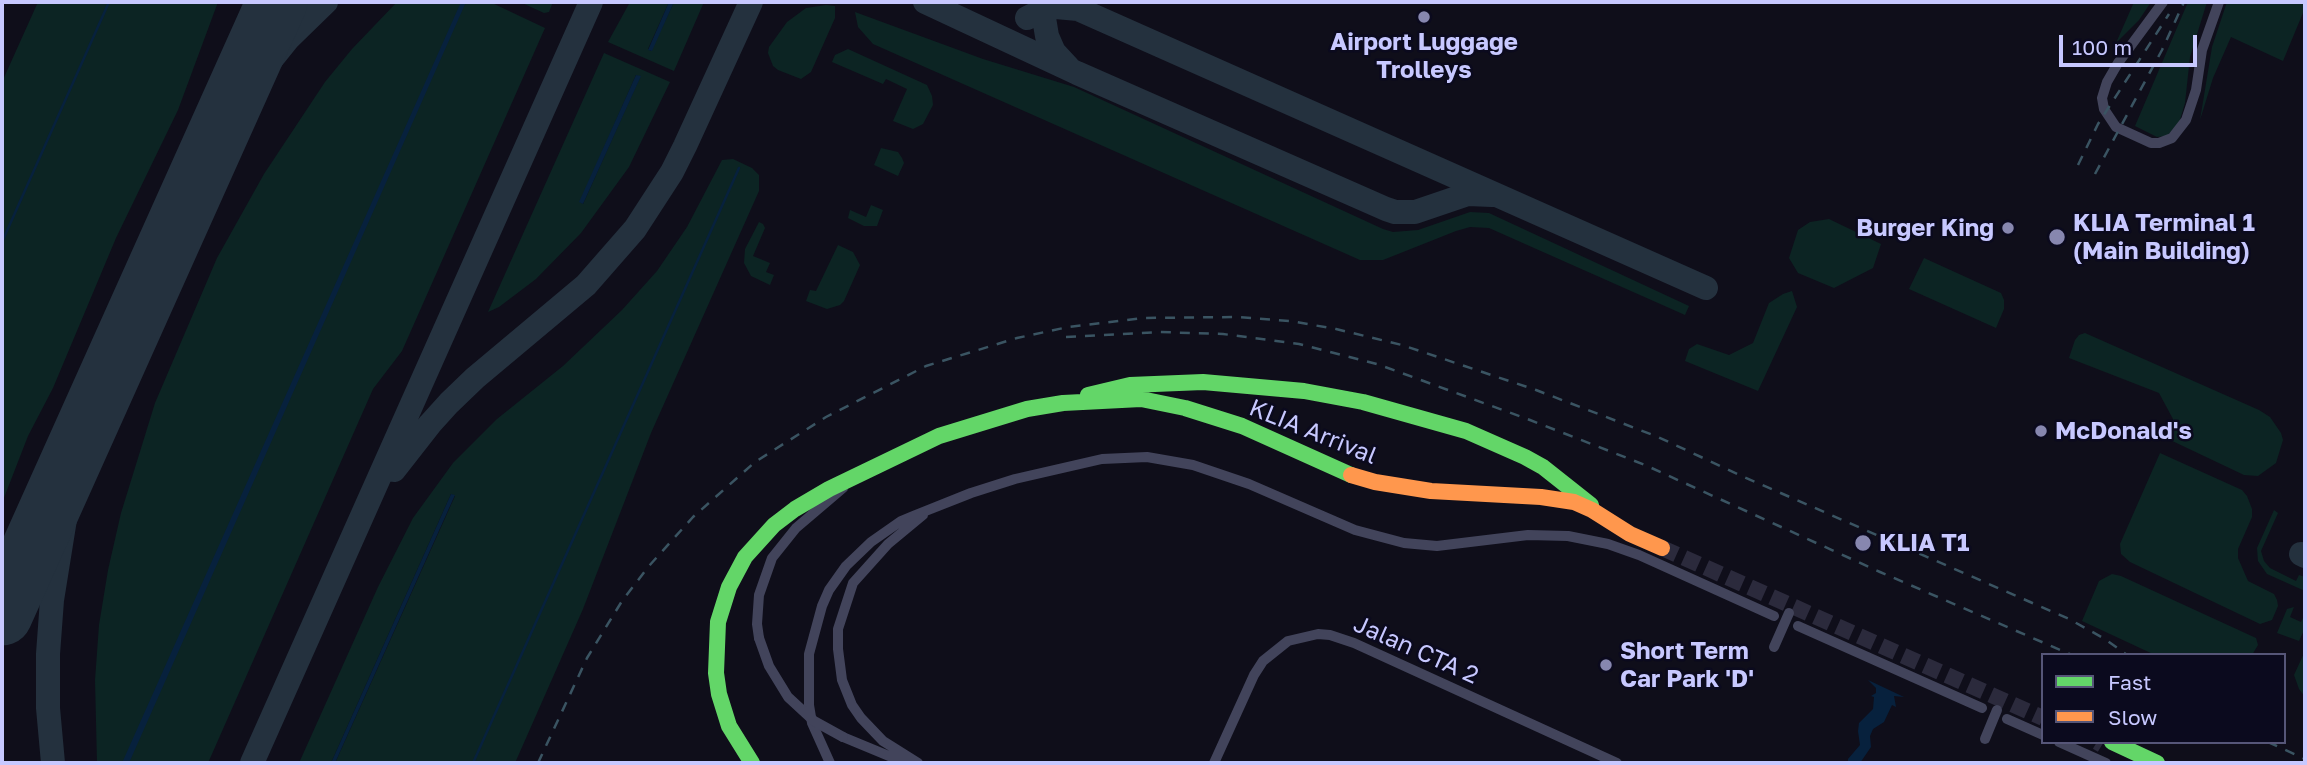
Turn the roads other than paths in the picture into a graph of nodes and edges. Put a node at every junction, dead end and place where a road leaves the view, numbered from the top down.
1 (2163, 2) edge
2 (2219, 2) edge
3 (1063, 403) junction
4 (861, 473) junction
5 (928, 510) junction
6 (1789, 613) dead end
7 (1774, 616) dead end
8 (1798, 626) dead end
9 (1774, 647) dead end
10 (1982, 708) dead end
11 (1997, 710) dead end
12 (2007, 719) dead end
13 (2041, 734) edge
14 (1985, 739) dead end
15 (2063, 744) edge
16 (2110, 744) edge
17 (752, 763) edge
18 (830, 763) edge
19 (905, 763) edge
20 (918, 763) edge
21 (1214, 763) edge
22 (1617, 763) edge
23 (2106, 763) edge
24 (2157, 763) edge

1 - 2 street
3 - 3 main road, KLIA Arrival
3 - 4 main road
4 - 17 main road
4 - 19 street, bridge
5 - 7 street
5 - 18 street
5 - 20 street
6 - 9 street, bridge
8 - 10 street
11 - 14 street, bridge
12 - 13 street
15 - 23 street
16 - 24 main road, bridge
21 - 22 street, Jalan CTA 2

